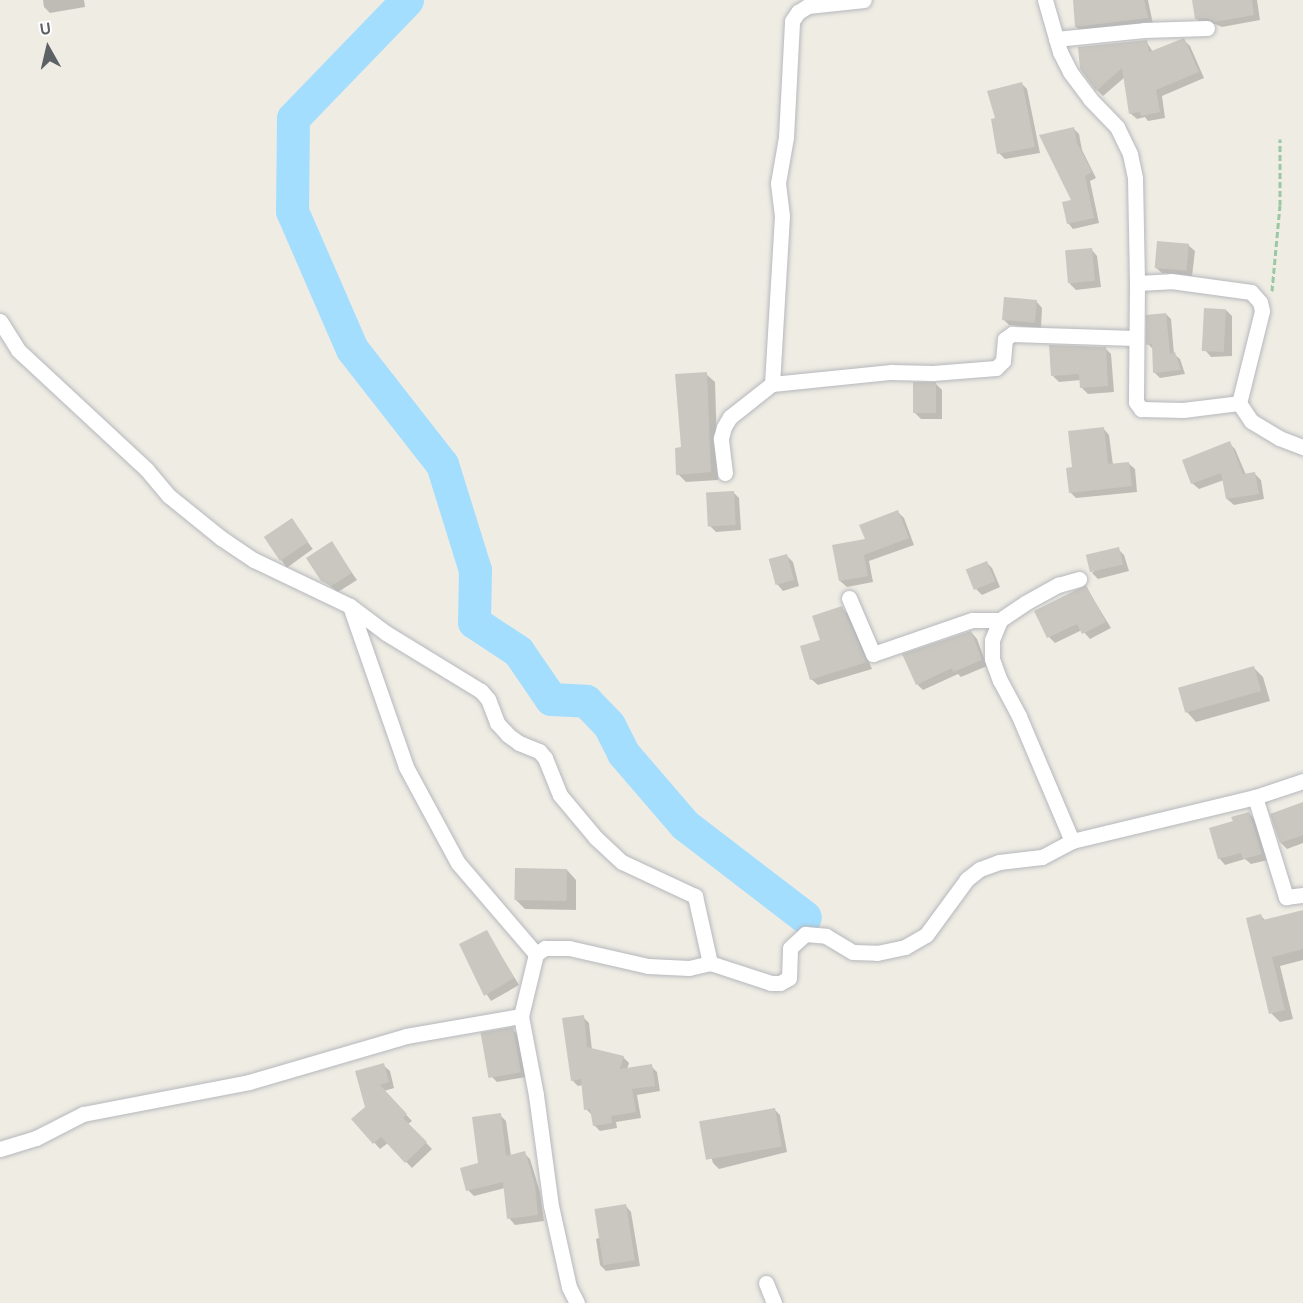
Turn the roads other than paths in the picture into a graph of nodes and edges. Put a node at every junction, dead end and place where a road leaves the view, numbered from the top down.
1 (864, 0) edge
2 (1045, 0) edge
3 (1207, 28) dead end
4 (1056, 39) junction
5 (1137, 283) junction
6 (0, 321) edge
7 (1135, 338) junction
8 (772, 384) junction
9 (1239, 403) junction
10 (1303, 447) edge
11 (725, 473) dead end
12 (1079, 579) dead end
13 (849, 598) dead end
14 (350, 606) junction
15 (1000, 620) junction
16 (1303, 781) edge
17 (1255, 797) junction
18 (1072, 841) junction
19 (1303, 895) edge
20 (536, 954) junction
21 (710, 963) junction
22 (521, 1016) junction
23 (0, 1149) edge
24 (766, 1283) dead end
25 (577, 1303) edge
26 (774, 1303) edge

1 - 8 street
2 - 4 street
3 - 4 street
4 - 5 street
5 - 7 street
5 - 9 street
6 - 14 street
7 - 8 street
7 - 9 street
8 - 11 street
9 - 10 street
12 - 15 street
13 - 15 street
14 - 20 street
14 - 21 street
15 - 18 street
16 - 17 street
17 - 18 street
17 - 19 street
18 - 21 street
20 - 21 street
20 - 22 street
22 - 23 street
22 - 25 street
24 - 26 street

